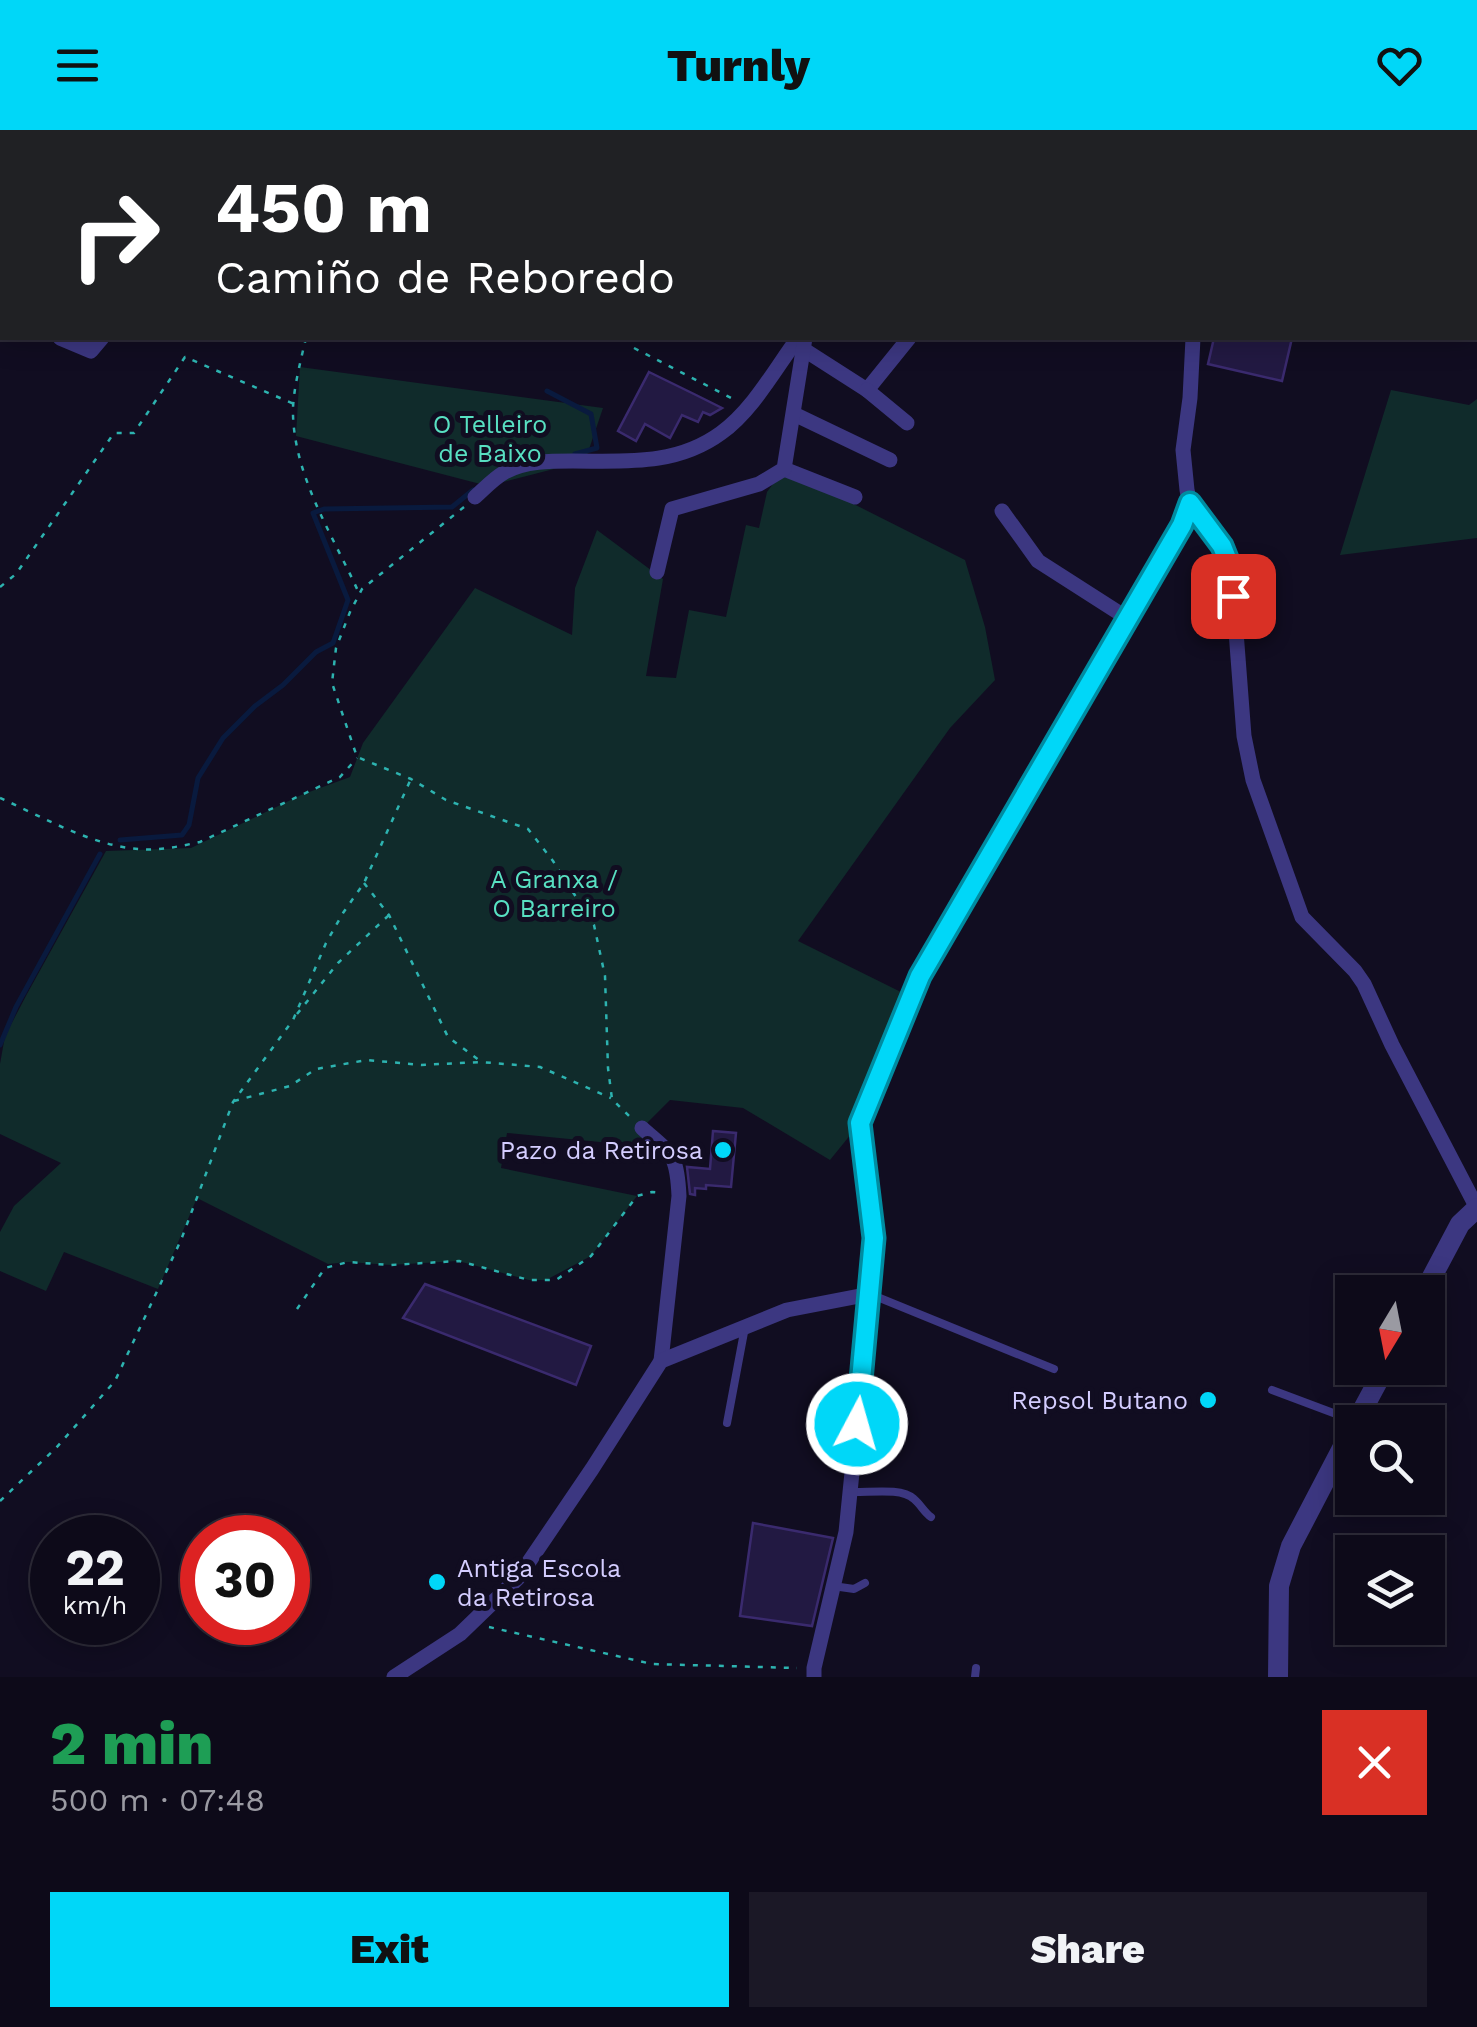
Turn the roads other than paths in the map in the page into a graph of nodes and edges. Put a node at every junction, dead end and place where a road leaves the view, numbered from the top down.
1 (65, 340) edge
2 (100, 340) edge
3 (907, 340) edge
4 (1193, 340) edge
5 (802, 341) edge
6 (867, 390) junction
7 (794, 414) junction
8 (906, 422) dead end
9 (890, 460) dead end
10 (784, 468) junction
11 (476, 497) road end
12 (855, 497) dead end
13 (1190, 503) junction
14 (1002, 511) dead end
15 (657, 572) dead end
16 (1127, 618) junction
17 (642, 1128) road end
18 (1477, 1208) edge
19 (1433, 1275) edge
20 (870, 1294) junction
21 (745, 1326) junction
22 (661, 1361) junction
23 (1054, 1369) dead end
24 (1272, 1390) dead end
25 (1335, 1414) edge
26 (727, 1424) dead end
27 (1335, 1462) edge
28 (850, 1492) junction
29 (932, 1517) dead end
30 (865, 1583) dead end
31 (834, 1586) junction
32 (814, 1673) edge
33 (394, 1677) edge
34 (1278, 1677) edge

1 - 2 street
3 - 6 street
4 - 13 street
5 - 6 street
5 - 7 street
5 - 11 street
6 - 8 street
7 - 9 street
7 - 10 street
10 - 12 street
10 - 15 street
13 - 16 street
13 - 18 street
14 - 16 street
16 - 20 street
17 - 22 street
18 - 19 street
20 - 21 street
20 - 23 lane
20 - 28 street
21 - 22 street
21 - 26 lane
22 - 33 street
24 - 25 lane
27 - 34 street
28 - 29 lane
28 - 31 street
30 - 31 lane
31 - 32 street

